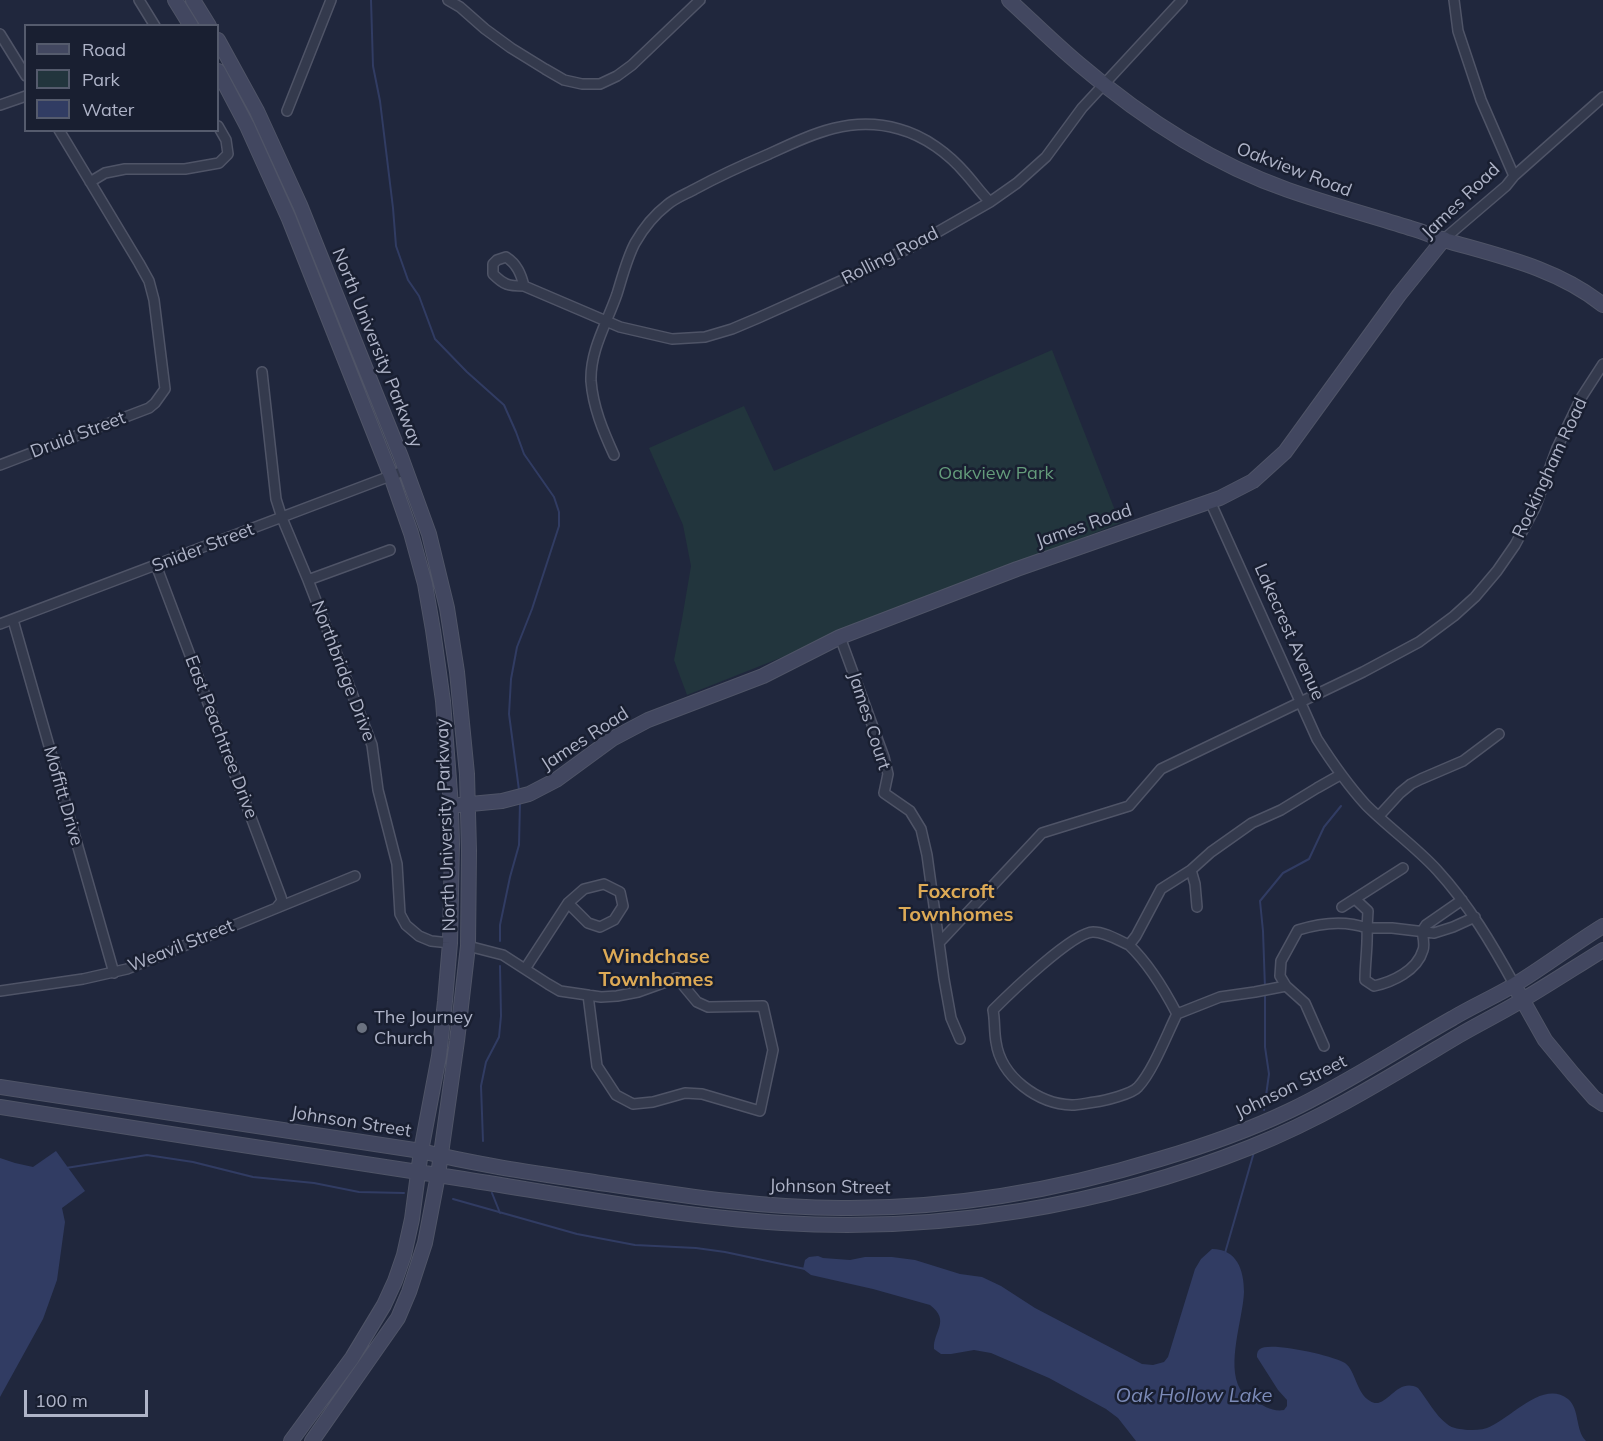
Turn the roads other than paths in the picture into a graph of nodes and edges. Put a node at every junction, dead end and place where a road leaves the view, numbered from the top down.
1 (139, 0) edge
2 (175, 0) edge
3 (193, 0) edge
4 (321, 0) edge
5 (332, 0) edge
6 (700, 0) edge
7 (1009, 0) edge
8 (1182, 0) edge
9 (1455, 0) edge
10 (455, 2) edge
11 (326, 12) junction
12 (154, 24) edge
13 (190, 24) edge
14 (207, 24) edge
15 (0, 34) edge
16 (219, 42) edge
17 (24, 73) edge
18 (219, 73) edge
19 (1103, 84) junction
20 (24, 97) edge
21 (1602, 101) edge
22 (0, 105) edge
23 (287, 111) dead end
24 (219, 128) edge
25 (60, 132) edge
26 (1514, 176) junction
27 (90, 182) junction
28 (990, 202) junction
29 (1444, 240) junction
30 (524, 286) dead end
31 (1603, 304) edge
32 (607, 322) junction
33 (1603, 364) edge
34 (261, 372) dead end
35 (614, 454) dead end
36 (0, 465) edge
37 (406, 471) junction
38 (391, 476) junction
39 (1210, 501) junction
40 (282, 518) junction
41 (390, 550) dead end
42 (156, 565) junction
43 (308, 580) junction
44 (13, 620) junction
45 (0, 624) edge
46 (840, 637) junction
47 (1300, 701) junction
48 (1499, 734) dead end
49 (1340, 775) junction
50 (467, 805) junction
51 (451, 806) junction
52 (1379, 816) junction
53 (1403, 868) dead end
54 (1191, 870) junction
55 (355, 876) dead end
56 (1355, 899) junction
57 (1462, 900) junction
58 (568, 903) junction
59 (1197, 907) dead end
60 (1342, 907) dead end
61 (276, 908) junction
62 (1475, 917) junction
63 (1603, 926) edge
64 (1367, 928) junction
65 (1422, 931) junction
66 (450, 943) junction
67 (939, 943) junction
68 (1129, 945) junction
69 (468, 946) junction
70 (1603, 950) edge
71 (525, 969) junction
72 (114, 973) junction
73 (1514, 984) junction
74 (1286, 986) junction
75 (0, 991) edge
76 (588, 995) junction
77 (1523, 1000) junction
78 (1177, 1014) junction
79 (960, 1039) dead end
80 (1324, 1046) dead end
81 (0, 1087) edge
82 (1603, 1104) edge
83 (0, 1107) edge
84 (421, 1151) junction
85 (440, 1156) junction
86 (419, 1173) junction
87 (438, 1175) junction
88 (291, 1441) edge
89 (312, 1441) edge

1 - 12 street
2 - 13 main road
3 - 14 main road
4 - 11 street
5 - 11 street
6 - 10 street
7 - 19 main road, Oakview Road
8 - 19 street, Rolling Road
9 - 26 street
11 - 23 street
15 - 17 street
16 - 37 main road, North University Parkway
18 - 38 main road, North University Parkway
19 - 28 street, Rolling Road
19 - 29 main road, Oakview Road
20 - 22 street
21 - 26 street, James Road
24 - 27 street
25 - 27 street
26 - 29 street, James Road
27 - 36 street, Druid Street
28 - 32 street, Rolling Road
28 - 32 street
29 - 31 main road, Oakview Road
29 - 39 main road, James Road
30 - 32 street, Rolling Road
32 - 35 street
33 - 47 street, Rockingham Road
34 - 40 street, Northbridge Drive
37 - 38 street, Snider Street
37 - 50 main road, North University Parkway
38 - 40 street, Snider Street
38 - 51 main road, North University Parkway
39 - 46 main road, James Road
39 - 47 street, Lakecrest Avenue
40 - 42 street, Snider Street
40 - 43 street, Northbridge Drive
41 - 43 street
42 - 44 street, Snider Street
42 - 61 street, East Peachtree Drive
43 - 66 street, Northbridge Drive
44 - 45 street, Snider Street
44 - 72 street, Moffitt Drive
46 - 50 main road, James Road
46 - 67 street, James Court
47 - 49 street, Lakecrest Avenue
47 - 67 street, Rockingham Road
48 - 52 street
49 - 52 street, Lakecrest Avenue
49 - 54 street
50 - 51 main road, James Road
50 - 69 main road, North University Parkway
51 - 66 main road, North University Parkway
52 - 57 street, Lakecrest Avenue
53 - 56 street
54 - 59 street
54 - 68 street
55 - 61 street, Weavil Street
56 - 60 street
56 - 64 street
57 - 62 street, Lakecrest Avenue
57 - 65 street
58 - 58 street
58 - 71 street
61 - 72 street, Weavil Street
62 - 65 street
62 - 73 street, Lakecrest Avenue
63 - 73 main road, Johnson Street
64 - 65 street
64 - 65 street
64 - 74 street
66 - 84 main road, North University Parkway
67 - 79 street, James Court
68 - 78 street
68 - 78 street
69 - 71 street
69 - 85 main road, North University Parkway
70 - 77 main road, Johnson Street
71 - 76 street
72 - 75 street, Weavil Street
73 - 77 main road, Lakecrest Avenue
73 - 85 main road, Johnson Street
74 - 78 street
74 - 80 street
76 - 76 street
77 - 82 main road, Lakecrest Avenue
77 - 87 main road, Johnson Street
81 - 84 main road, Johnson Street
83 - 86 main road, Johnson Street
84 - 85 main road, Johnson Street
84 - 86 main road, North University Parkway
85 - 87 main road, North University Parkway
86 - 87 main road, Johnson Street
86 - 88 main road, North University Parkway
87 - 89 main road, North University Parkway

